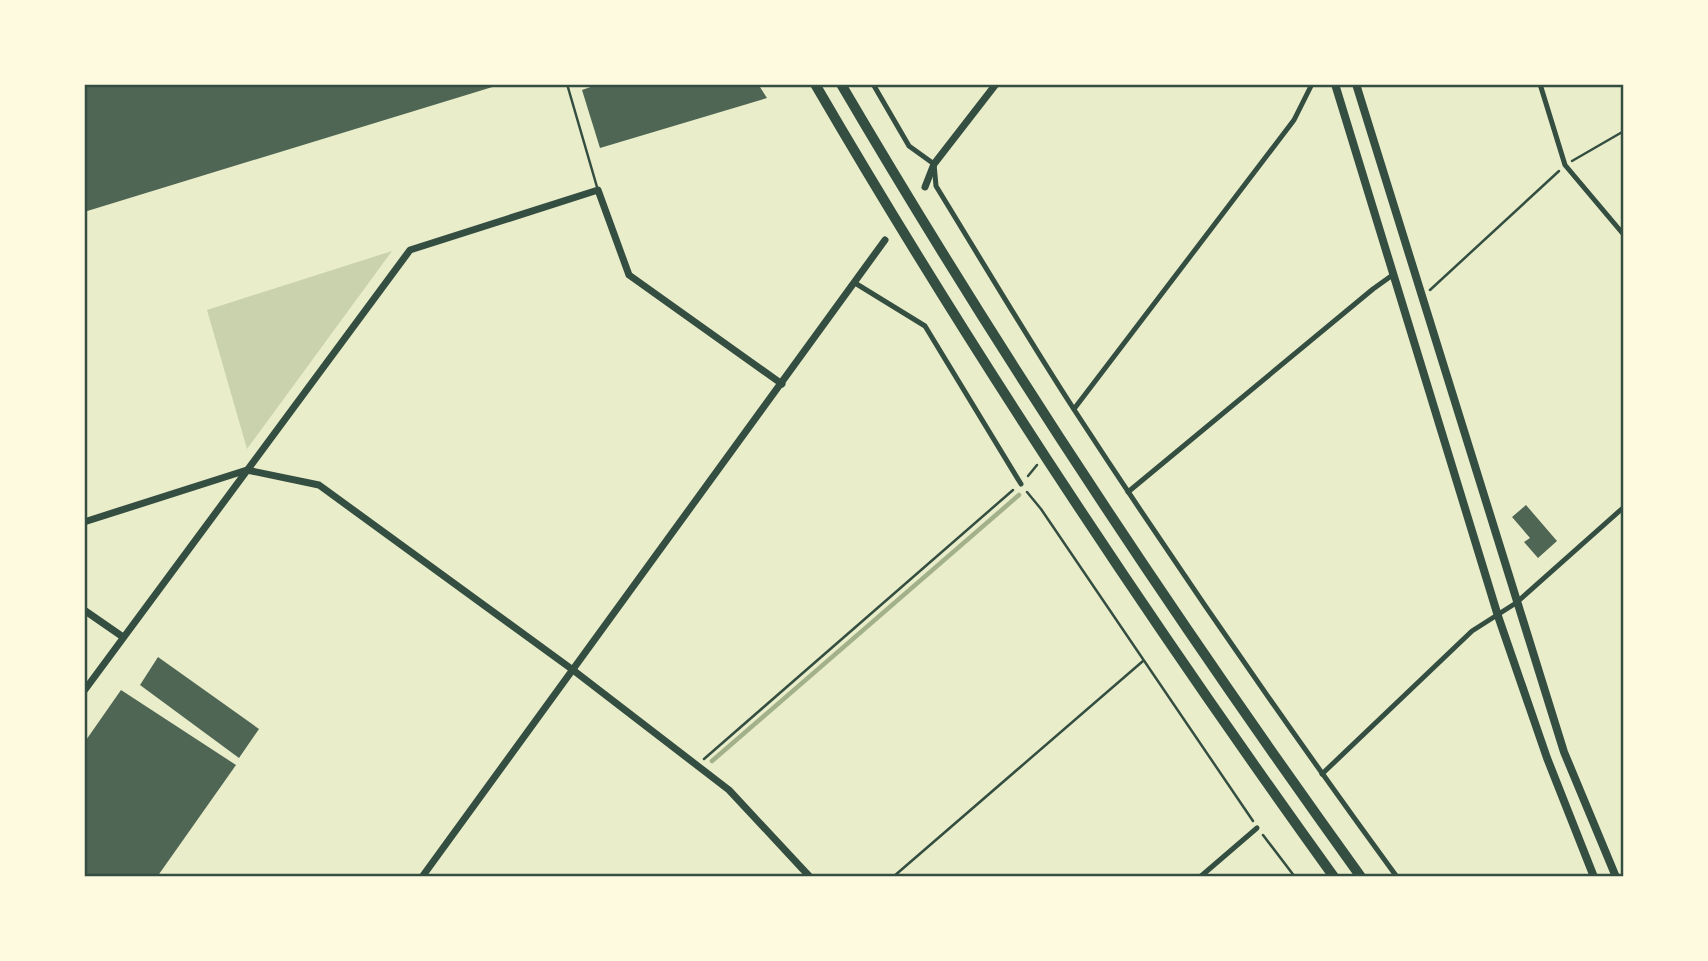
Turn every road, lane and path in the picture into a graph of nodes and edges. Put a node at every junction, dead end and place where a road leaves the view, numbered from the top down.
1 (566, 84) edge
2 (815, 84) edge
3 (841, 84) edge
4 (873, 84) edge
5 (996, 84) edge
6 (1312, 84) edge
7 (1335, 84) edge
8 (1356, 84) edge
9 (1540, 84) edge
10 (1624, 131) edge
11 (933, 164) junction
12 (1565, 165) junction
13 (925, 187) dead end
14 (598, 190) junction
15 (1624, 235) edge
16 (885, 240) dead end
17 (1394, 274) junction
18 (855, 284) junction
19 (1423, 297) junction
20 (782, 384) junction
21 (1074, 409) junction
22 (1037, 465) dead end
23 (247, 471) junction
24 (1021, 484) junction
25 (1128, 492) junction
26 (1624, 507) edge
27 (84, 522) edge
28 (1516, 603) junction
29 (84, 610) edge
30 (1497, 616) junction
31 (123, 637) junction
32 (1143, 661) junction
33 (573, 670) junction
34 (84, 691) edge
35 (696, 766) junction
36 (1322, 774) junction
37 (1257, 828) junction
38 (422, 877) edge
39 (810, 877) edge
40 (893, 877) edge
41 (1200, 877) edge
42 (1295, 877) edge
43 (1334, 877) edge
44 (1361, 877) edge
45 (1398, 877) edge
46 (1594, 877) edge
47 (1616, 877) edge

1 - 14 lane
2 - 43 highway
3 - 44 highway
4 - 11 street
5 - 11 street
6 - 21 street
7 - 17 main road
8 - 19 main road
9 - 12 street
10 - 12 path
11 - 13 street
11 - 21 street
12 - 15 street
12 - 19 path
14 - 20 street
14 - 23 street
16 - 18 street
17 - 25 street
17 - 30 main road
18 - 20 street
18 - 24 street
19 - 28 main road
20 - 33 street
21 - 25 street
22 - 24 path
23 - 27 street
23 - 31 street
23 - 33 street
24 - 32 path
24 - 35 path
25 - 36 street
26 - 28 street
28 - 30 street
28 - 47 main road
29 - 31 street
30 - 36 street
30 - 46 main road
31 - 34 street
32 - 37 path
32 - 40 path
33 - 35 street
33 - 38 street
35 - 39 street
36 - 45 street
37 - 41 street
37 - 42 path

